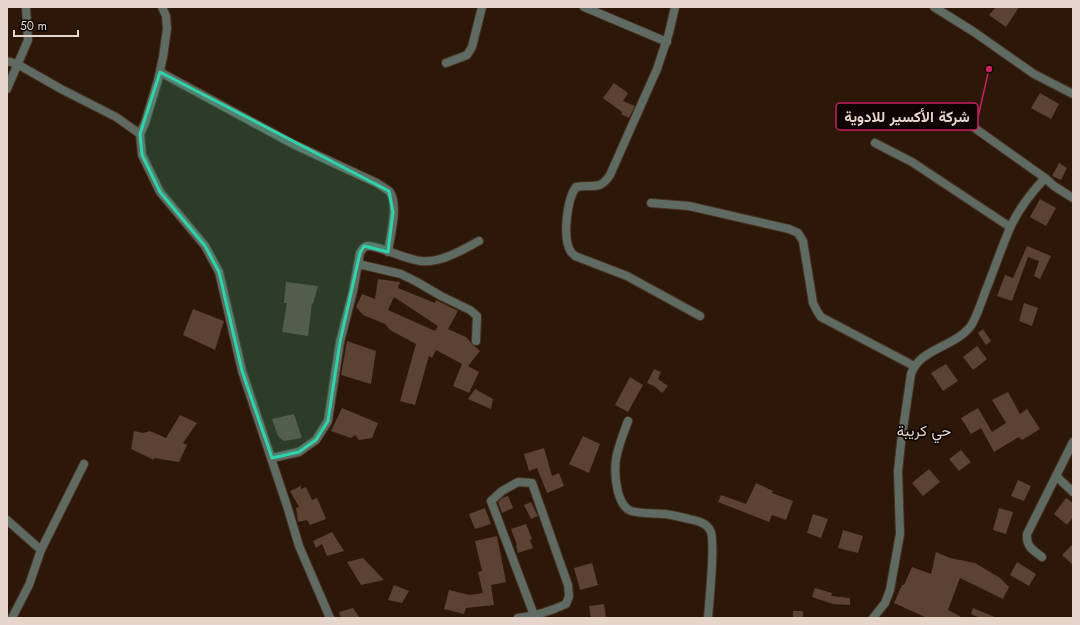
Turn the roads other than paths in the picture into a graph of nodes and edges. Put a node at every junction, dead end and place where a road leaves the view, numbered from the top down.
1 (26, 7) edge
2 (162, 7) edge
3 (482, 7) edge
4 (584, 7) edge
5 (676, 7) edge
6 (934, 7) edge
7 (666, 42) junction
8 (7, 61) edge
9 (446, 63) dead end
10 (17, 64) junction
11 (160, 72) junction
12 (7, 89) edge
13 (1073, 94) edge
14 (969, 124) dead end
15 (140, 134) junction
16 (875, 143) dead end
17 (1045, 178) junction
18 (1073, 198) edge
19 (651, 203) dead end
20 (1010, 227) junction
21 (479, 241) dead end
22 (388, 252) junction
23 (358, 264) junction
24 (700, 316) dead end
25 (476, 341) dead end
26 (914, 366) junction
27 (628, 421) dead end
28 (1073, 442) edge
29 (272, 458) junction
30 (84, 464) dead end
31 (1056, 476) junction
32 (1073, 492) edge
33 (7, 520) edge
34 (42, 550) junction
35 (1042, 557) dead end
36 (534, 615) junction
37 (12, 618) edge
38 (330, 618) edge
39 (518, 618) edge
40 (708, 618) edge
41 (873, 618) edge

1 - 10 street
2 - 11 street
3 - 9 street
4 - 7 street
5 - 7 street
6 - 13 street
7 - 24 street
8 - 10 street
10 - 12 street
10 - 15 street
11 - 15 street
11 - 22 street
14 - 17 street
15 - 29 street
16 - 20 street
17 - 18 street
17 - 20 street
19 - 26 street
20 - 26 street
21 - 22 street
22 - 23 street
23 - 25 street
23 - 29 street
26 - 41 street
27 - 40 street
28 - 31 street
29 - 38 street
30 - 34 street
31 - 32 street
31 - 35 street
33 - 34 street
34 - 37 street
36 - 36 street
36 - 39 street

